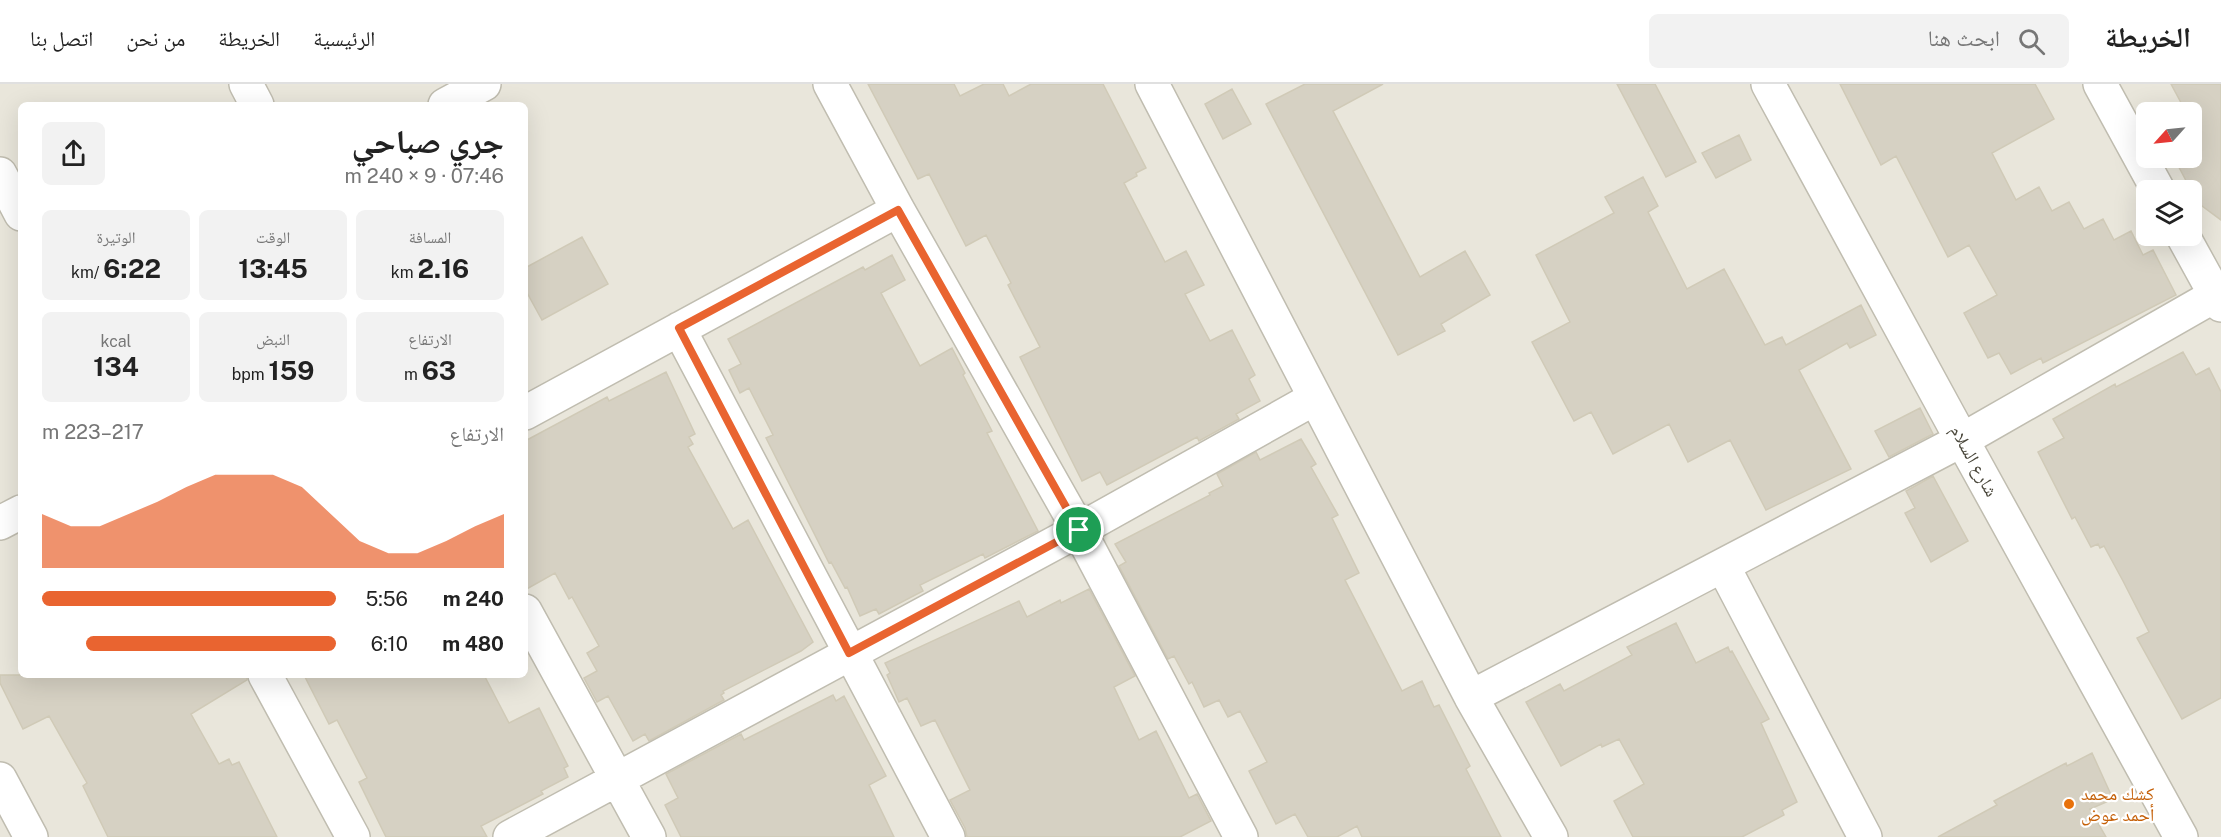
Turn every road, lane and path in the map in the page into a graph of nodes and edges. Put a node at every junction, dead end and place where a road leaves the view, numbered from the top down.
1 (246, 84) edge
2 (484, 84) edge
3 (830, 84) edge
4 (1768, 84) edge
5 (2100, 84) edge
6 (1159, 86) edge
7 (255, 102) edge
8 (451, 102) edge
9 (0, 174) edge
10 (2153, 180) edge
11 (18, 208) edge
12 (898, 210) junction
13 (2189, 246) edge
14 (2219, 297) edge
15 (679, 328) junction
16 (1315, 398) junction
17 (528, 410) edge
18 (1962, 441) junction
19 (18, 514) edge
20 (0, 523) edge
21 (1079, 530) junction
22 (1723, 566) junction
23 (528, 616) edge
24 (849, 653) junction
25 (267, 678) edge
26 (1471, 697) junction
27 (0, 778) edge
28 (618, 779) junction
29 (31, 837) edge
30 (353, 837) edge
31 (510, 837) edge
32 (649, 837) edge
33 (948, 837) edge
34 (1241, 837) edge
35 (1551, 837) edge
36 (1865, 837) edge
37 (2181, 837) edge

1 - 7 street
2 - 8 street
3 - 12 street
4 - 18 street, شارع السلام
5 - 10 street
6 - 16 street
9 - 11 street
12 - 15 street
12 - 21 street
13 - 14 street
14 - 18 street
15 - 17 street
15 - 24 street
16 - 21 street
16 - 26 street
18 - 22 street
18 - 37 street, شارع السلام
19 - 20 street
21 - 24 street
21 - 34 street
22 - 26 street
22 - 36 street
23 - 28 street
24 - 28 street
24 - 33 street
25 - 30 street
26 - 35 street
27 - 29 street
28 - 31 street
28 - 32 street

